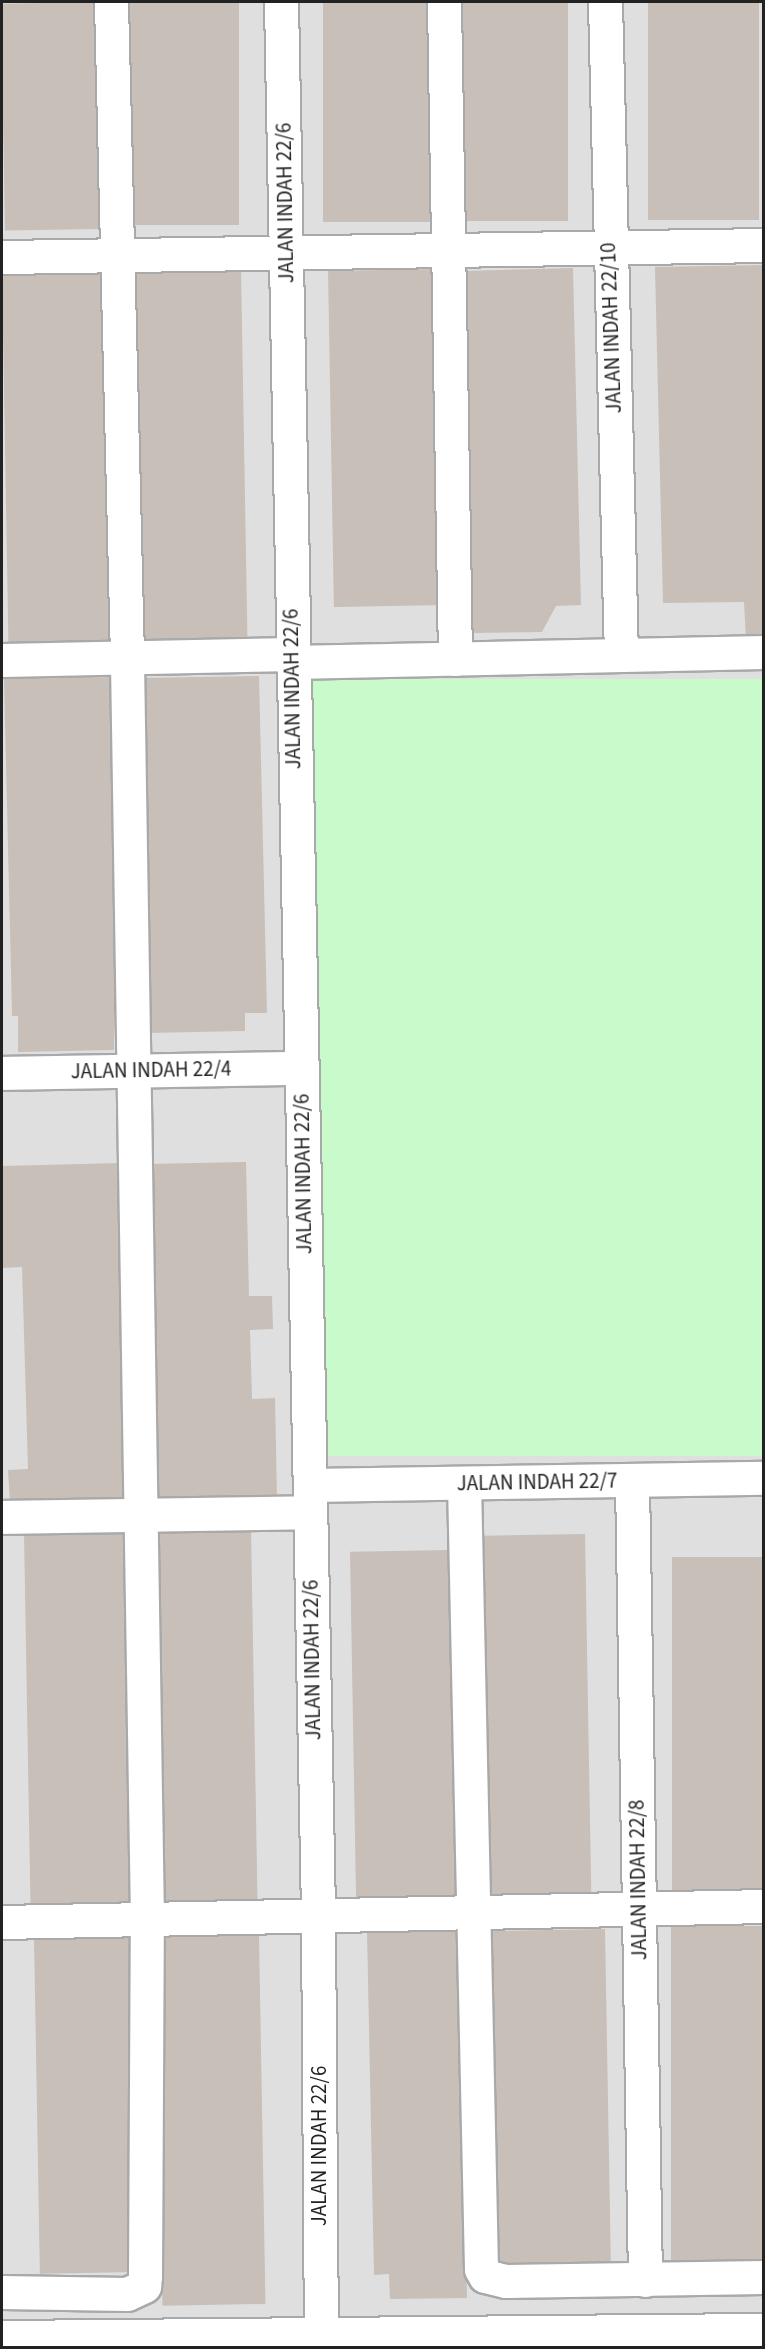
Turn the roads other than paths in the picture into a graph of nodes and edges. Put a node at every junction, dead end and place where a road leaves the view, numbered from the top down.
1 (111, 2) edge
2 (281, 2) edge
3 (444, 2) edge
4 (605, 2) edge
5 (764, 245) edge
6 (609, 248) junction
7 (448, 250) junction
8 (286, 252) junction
9 (118, 256) junction
10 (2, 257) edge
11 (764, 652) edge
12 (621, 655) junction
13 (127, 657) junction
14 (291, 658) junction
15 (455, 659) junction
16 (2, 660) edge
17 (301, 1068) junction
18 (133, 1070) junction
19 (2, 1072) edge
20 (764, 1478) edge
21 (632, 1480) junction
22 (464, 1483) junction
23 (310, 1498) junction
24 (139, 1514) junction
25 (2, 1517) edge
26 (764, 1906) edge
27 (638, 1908) junction
28 (474, 1910) junction
29 (318, 1916) junction
30 (147, 1920) junction
31 (2, 1922) edge
32 (764, 2277) edge
33 (645, 2280) junction
34 (2, 2292) edge
35 (764, 2330) edge
36 (2, 2337) edge
37 (731, 2339) edge
38 (321, 2340) edge

1 - 9 street
2 - 8 street, JALAN INDAH 22/6
3 - 7 street
4 - 6 street, JALAN INDAH 22/10
5 - 6 street
6 - 7 street
6 - 12 street, JALAN INDAH 22/10
7 - 8 street
7 - 15 street
8 - 9 street
8 - 14 street, JALAN INDAH 22/6
9 - 10 street
9 - 13 street
11 - 12 street
12 - 15 street
13 - 14 street
13 - 16 street
13 - 18 street
14 - 15 street
14 - 17 street, JALAN INDAH 22/6
17 - 18 street, JALAN INDAH 22/4
17 - 23 street, JALAN INDAH 22/6
18 - 19 street, JALAN INDAH 22/4
18 - 24 street
20 - 21 street, JALAN INDAH 22/7
21 - 22 street, JALAN INDAH 22/7
21 - 27 street, JALAN INDAH 22/8
22 - 23 street, JALAN INDAH 22/7
22 - 28 street
23 - 24 street, JALAN INDAH 22/7
23 - 29 street, JALAN INDAH 22/6
24 - 25 street, JALAN INDAH 22/7
24 - 30 street
26 - 27 street
27 - 28 street
27 - 33 street, JALAN INDAH 22/8
28 - 29 street
28 - 33 street
29 - 30 street
29 - 38 street, JALAN INDAH 22/6
30 - 31 street
30 - 34 street
32 - 33 street
35 - 37 street
36 - 38 street
37 - 38 street

